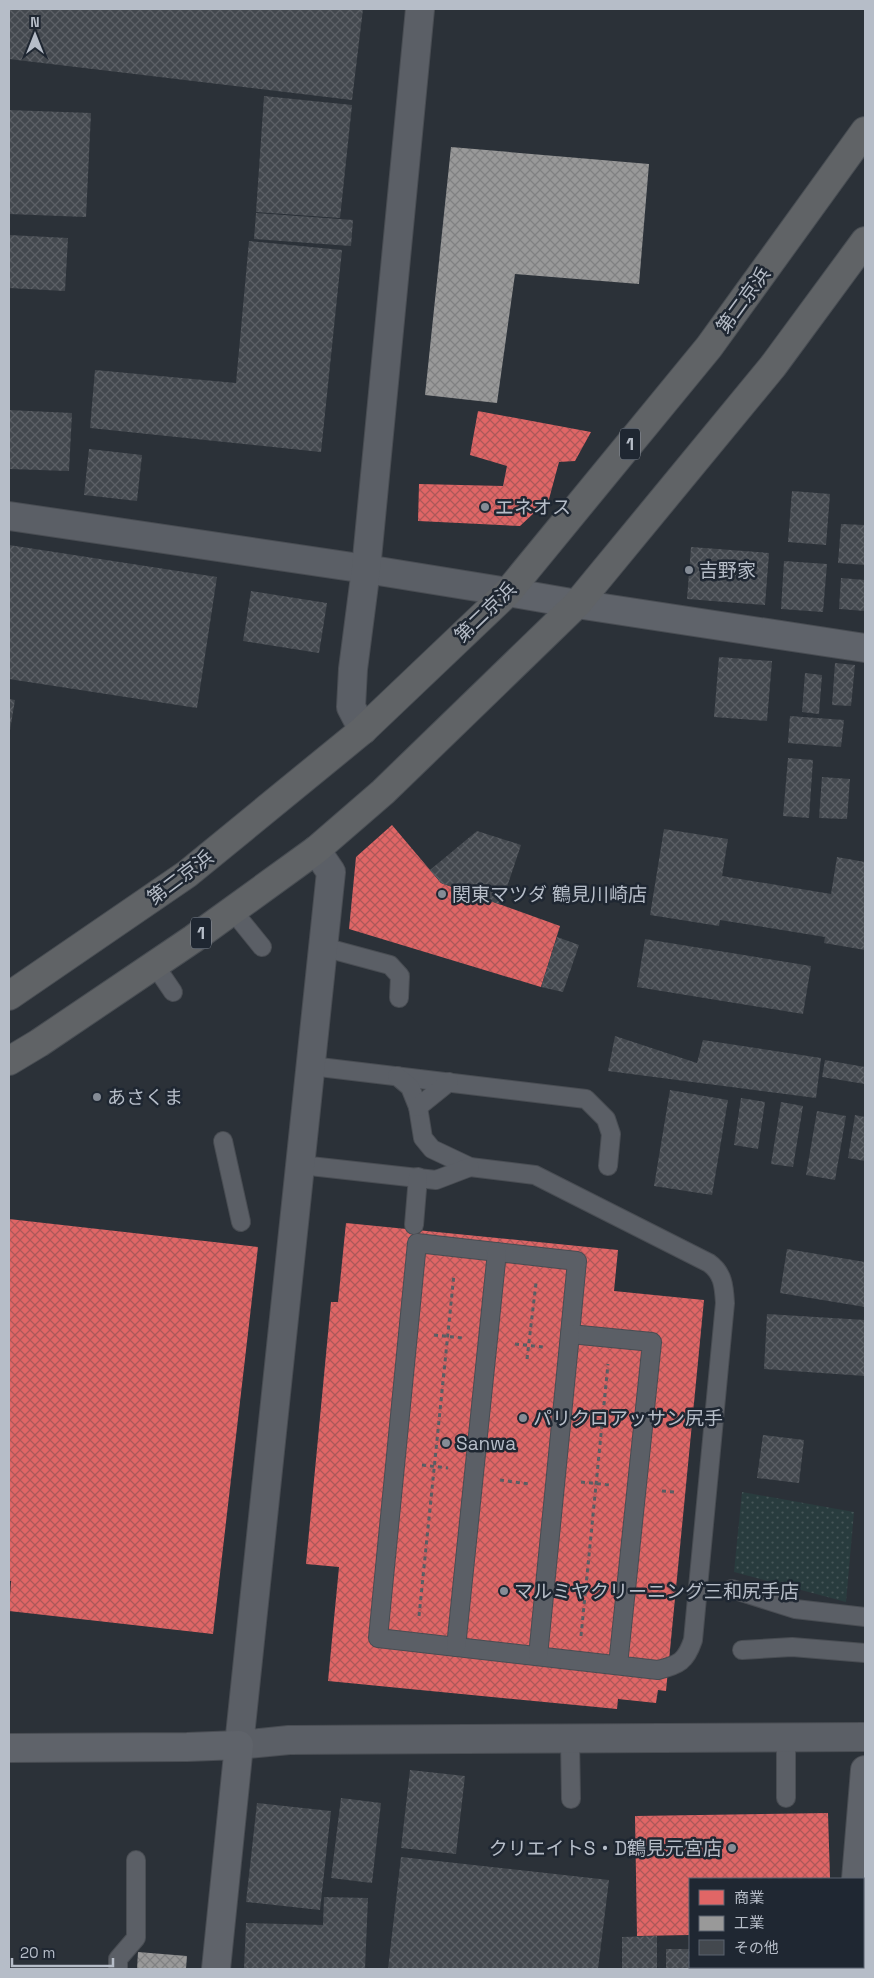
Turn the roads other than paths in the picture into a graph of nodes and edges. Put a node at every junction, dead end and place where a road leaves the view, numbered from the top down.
1 (420, 9) edge
2 (865, 131) edge
3 (865, 241) edge
4 (9, 516) edge
5 (366, 569) junction
6 (508, 592) junction
7 (577, 604) junction
8 (865, 648) edge
9 (363, 730) junction
10 (316, 850) junction
11 (232, 910) junction
12 (262, 947) dead end
13 (323, 947) junction
14 (154, 964) junction
15 (173, 992) dead end
16 (9, 996) edge
17 (399, 998) dead end
18 (9, 1060) edge
19 (311, 1066) junction
20 (397, 1076) junction
21 (449, 1082) junction
22 (418, 1107) junction
23 (223, 1141) dead end
24 (301, 1165) junction
25 (470, 1166) junction
26 (608, 1166) dead end
27 (418, 1177) junction
28 (241, 1222) dead end
29 (414, 1225) dead end
30 (497, 1252) junction
31 (570, 1334) junction
32 (732, 1588) dead end
33 (865, 1617) edge
34 (456, 1647) junction
35 (742, 1650) dead end
36 (865, 1654) edge
37 (538, 1656) junction
38 (618, 1665) junction
39 (865, 1737) edge
40 (786, 1738) junction
41 (570, 1739) junction
42 (239, 1745) junction
43 (9, 1748) edge
44 (865, 1770) edge
45 (786, 1798) dead end
46 (571, 1799) dead end
47 (136, 1860) dead end
48 (856, 1878) edge
49 (118, 1969) edge
50 (216, 1969) edge

1 - 5 street
2 - 6 highway, 第二京浜 / 1
3 - 7 highway, 1
4 - 5 street
5 - 6 street
5 - 9 street
6 - 7 street
6 - 9 highway, 第二京浜 / 1
7 - 8 street
7 - 10 highway, 1
9 - 16 highway, 第二京浜 / 1
10 - 11 highway, 1
10 - 13 street
11 - 12 lane
11 - 14 highway, 1
13 - 17 lane
13 - 19 street
14 - 15 lane
14 - 18 highway, 1
19 - 20 lane
19 - 24 street
20 - 21 lane
20 - 22 lane
21 - 22 lane
21 - 26 lane
22 - 25 lane
23 - 28 lane
24 - 27 lane
24 - 42 street
25 - 27 lane
25 - 38 lane
27 - 29 lane
30 - 31 lane
30 - 34 lane
30 - 34 lane
31 - 37 lane
31 - 38 lane
32 - 33 lane
34 - 37 lane
35 - 36 lane
37 - 38 lane
39 - 40 street
40 - 41 street
40 - 45 lane
41 - 42 street
41 - 46 lane
42 - 43 street
42 - 50 street
44 - 48 street
47 - 49 lane

